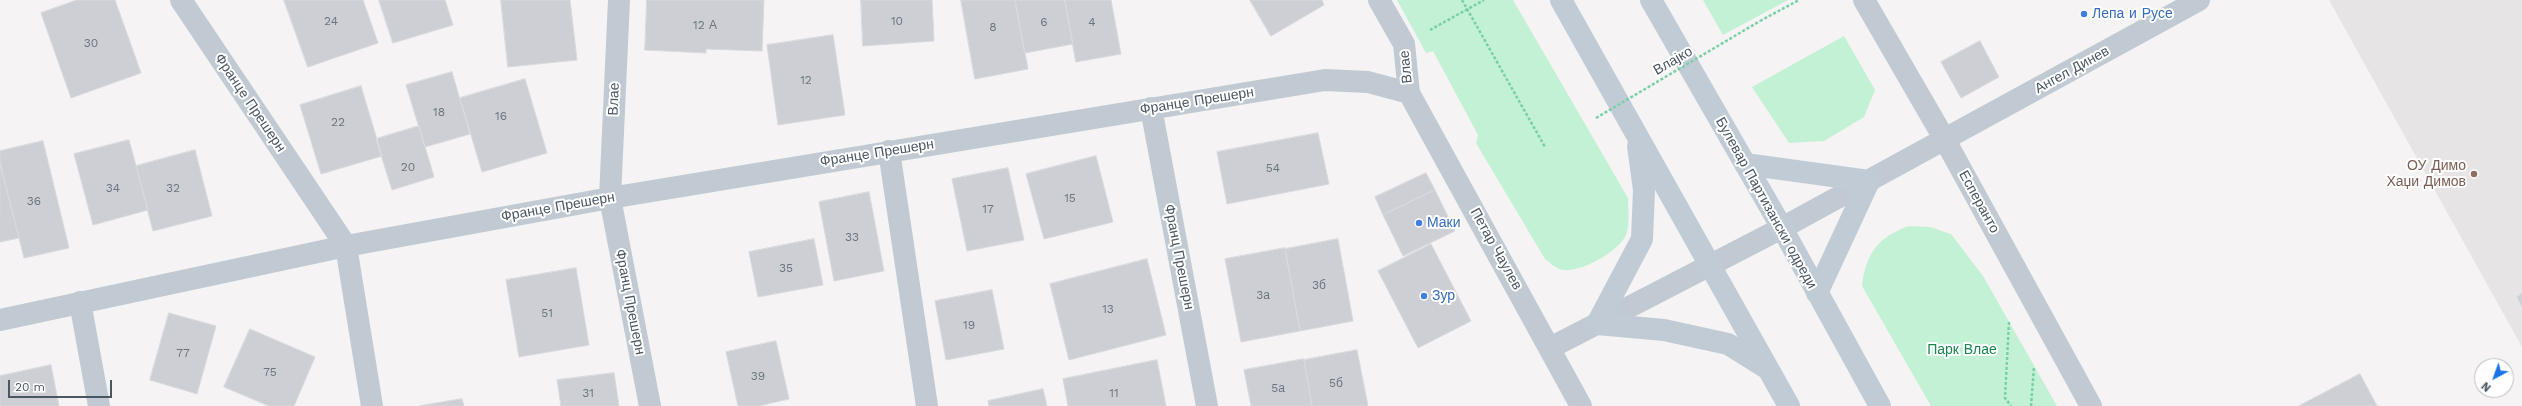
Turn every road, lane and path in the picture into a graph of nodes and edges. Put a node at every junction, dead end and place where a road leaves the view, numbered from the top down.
1 (181, 0) edge
2 (619, 0) edge
3 (1379, 0) edge
4 (1462, 0) edge
5 (1484, 0) edge
6 (1561, 0) edge
7 (1651, 0) edge
8 (1799, 0) edge
9 (1864, 0) edge
10 (2199, 0) edge
11 (1467, 9) junction
12 (1404, 44) junction
13 (1409, 93) junction
14 (1151, 108) junction
15 (1596, 118) dead end
16 (1636, 135) junction
17 (1945, 140) junction
18 (1545, 147) dead end
19 (889, 151) junction
20 (1745, 164) junction
21 (1869, 181) junction
22 (610, 198) junction
23 (1782, 228) junction
24 (346, 246) junction
25 (1710, 265) junction
26 (1817, 293) junction
27 (80, 302) junction
28 (0, 320) edge
29 (2010, 322) dead end
30 (1597, 324) junction
31 (1550, 348) junction
32 (2034, 368) dead end
33 (1770, 370) junction
34 (99, 406) edge
35 (372, 406) edge
36 (650, 406) edge
37 (927, 406) edge
38 (1207, 406) edge
39 (1581, 406) edge
40 (1789, 406) edge
41 (1880, 406) edge
42 (2011, 406) edge
43 (2031, 406) edge
44 (2091, 406) edge

1 - 24 street, Францe Прешерн
2 - 22 street, Влае
3 - 12 street, Влае
4 - 11 path
5 - 11 path
6 - 16 street
7 - 20 street, Булевар Партизански одреди
8 - 15 path, Влајко, bridge
9 - 17 street, Есперанто
10 - 17 street, Ангел Динев
11 - 12 path
11 - 18 path
12 - 13 street, Влае
13 - 14 street, Францe Прешерн
13 - 31 street, Петар Чаулев
14 - 19 street, Францe Прешерн
14 - 38 street, Франц Прешерн
16 - 25 street
16 - 30 street
17 - 21 street, Ангел Динев
17 - 44 street, Есперанто
19 - 22 street, Францe Прешерн
19 - 37 street
20 - 21 street
20 - 23 street, Булевар Партизански одреди
21 - 23 street, Ангел Динев
21 - 26 street
22 - 24 street, Францe Прешерн
22 - 36 street, Франц Прешерн
23 - 25 street, Ангел Динев
23 - 26 street, Булевар Партизански одреди
24 - 27 street, Францe Прешерн
24 - 35 street, Францe Прешерн
25 - 30 street, Ангел Динев
25 - 33 street
26 - 41 street, Булевар Партизански одреди
27 - 28 street, Францe Прешерн
27 - 34 street
29 - 42 path
30 - 31 street, Ангел Динев
30 - 33 street
31 - 39 street, Петар Чаулев
32 - 43 path
33 - 40 street

